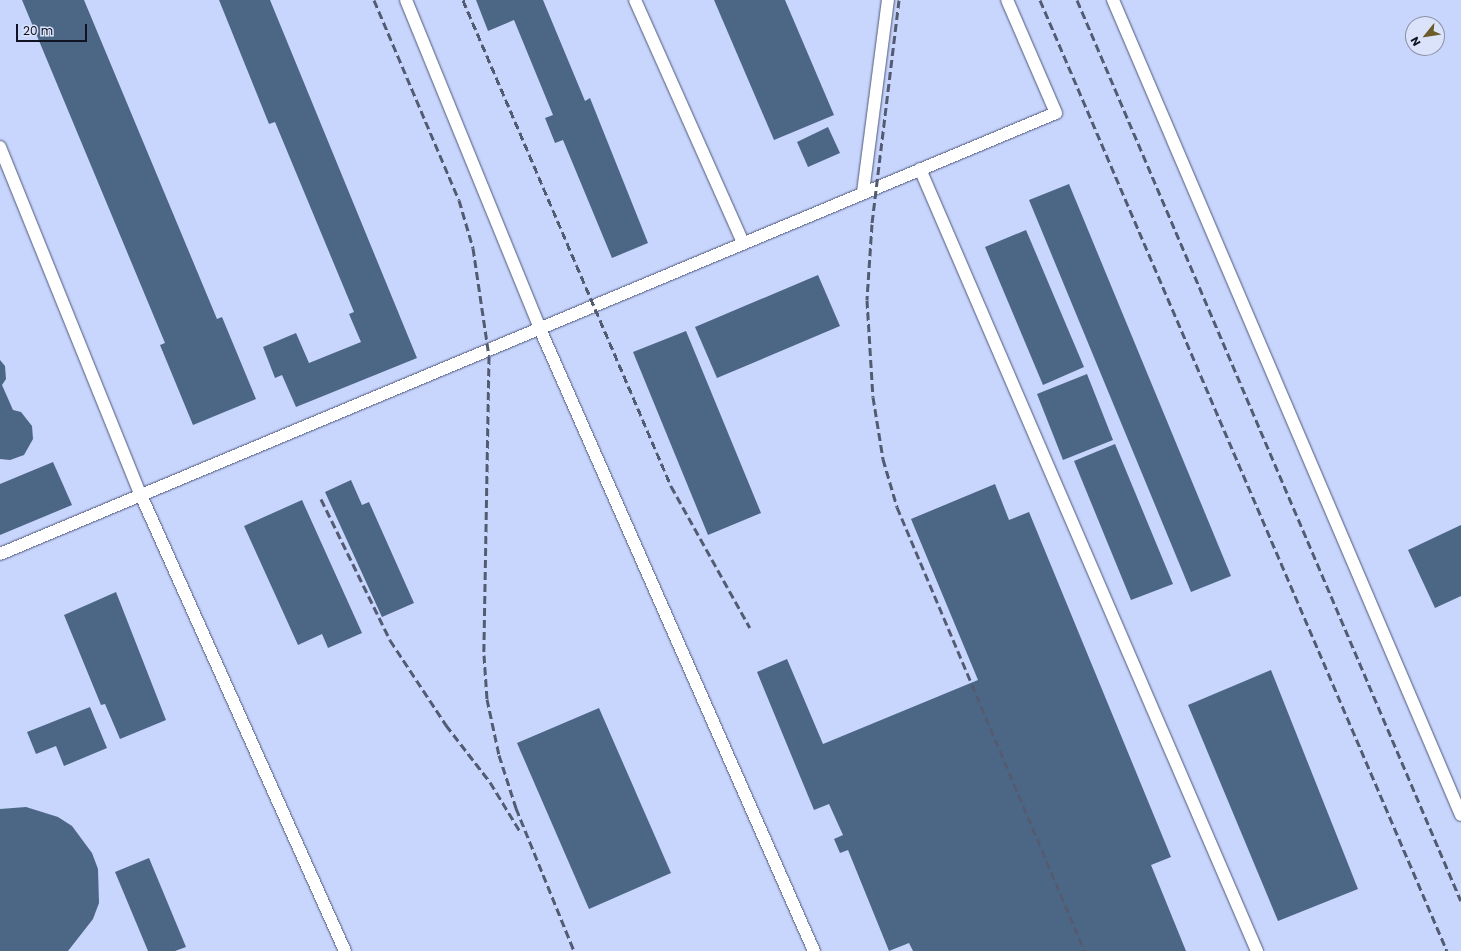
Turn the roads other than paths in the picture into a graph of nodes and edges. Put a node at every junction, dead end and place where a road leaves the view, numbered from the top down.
1 (406, 0) edge
2 (634, 0) edge
3 (888, 0) edge
4 (1007, 0) edge
5 (1113, 0) edge
6 (0, 147) edge
7 (920, 168) junction
8 (863, 192) junction
9 (743, 244) junction
10 (540, 329) junction
11 (140, 493) junction
12 (0, 554) edge
13 (1461, 815) edge
14 (345, 951) edge
15 (814, 951) edge
16 (1257, 951) edge

1 - 10 lane
2 - 9 lane
3 - 8 lane
4 - 7 lane
5 - 13 lane
6 - 11 lane
7 - 8 lane
7 - 16 lane
8 - 9 lane
9 - 10 lane
10 - 11 lane
10 - 15 lane
11 - 12 lane
11 - 14 lane

